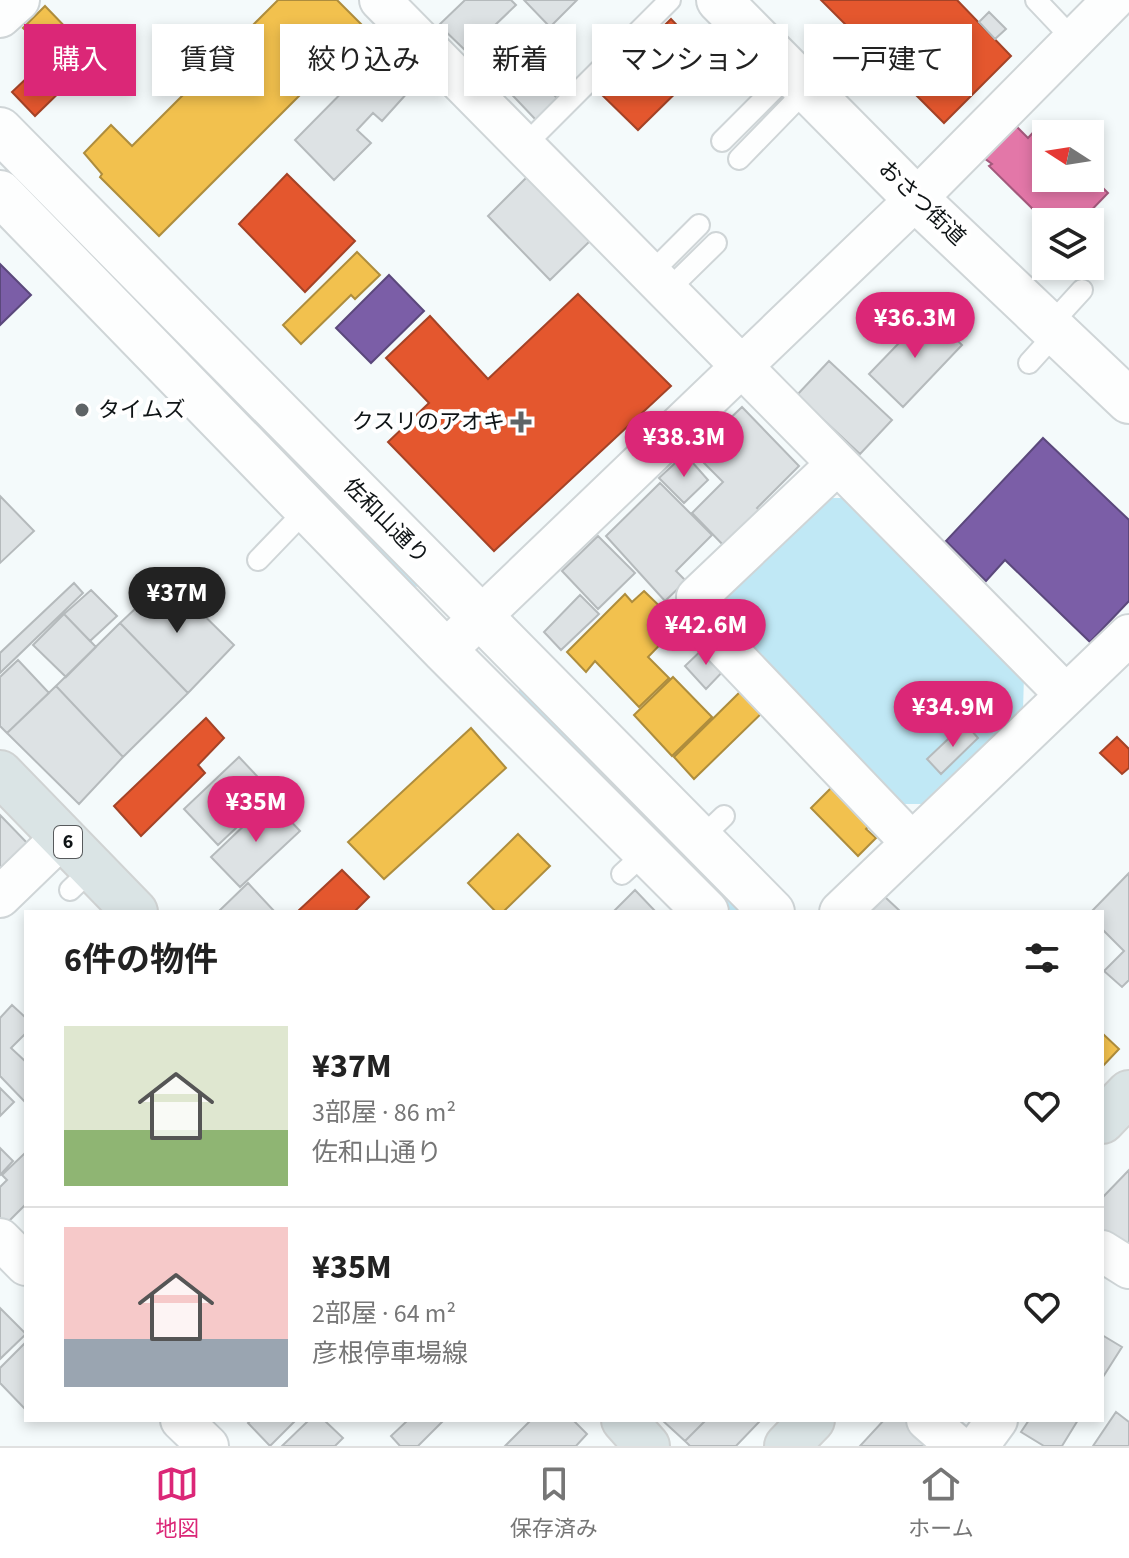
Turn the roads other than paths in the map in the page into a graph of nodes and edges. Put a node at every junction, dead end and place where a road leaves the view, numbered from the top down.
1 (19, 0) edge
2 (380, 0) edge
3 (670, 0) edge
4 (1036, 0) edge
5 (1113, 0) edge
6 (730, 4) edge
7 (0, 17) edge
8 (1083, 38) junction
9 (799, 80) junction
10 (722, 141) dead end
11 (5, 146) edge
12 (524, 153) junction
13 (739, 159) dead end
14 (0, 193) edge
15 (916, 199) junction
16 (699, 225) dead end
17 (716, 243) dead end
18 (658, 282) junction
19 (1082, 290) dead end
20 (1045, 340) junction
21 (740, 366) junction
22 (1120, 385) edge
23 (837, 464) junction
24 (307, 509) junction
25 (258, 560) dead end
26 (480, 615) junction
27 (1129, 635) edge
28 (436, 659) junction
29 (1066, 695) junction
30 (0, 773) edge
31 (62, 837) junction
32 (897, 863) junction
33 (0, 897) edge
34 (130, 910) edge
35 (703, 910) edge
36 (771, 910) edge
37 (842, 910) edge
38 (1129, 1093) edge
39 (1104, 1119) edge
40 (0, 1239) edge
41 (1104, 1252) edge
42 (24, 1263) edge
43 (1129, 1268) edge
44 (183, 1422) edge
45 (626, 1422) edge
46 (810, 1422) edge
47 (929, 1422) edge
48 (996, 1422) edge
49 (208, 1446) edge
50 (647, 1446) edge
51 (787, 1446) edge
52 (957, 1446) edge
53 (978, 1446) edge

1 - 7 street
2 - 12 street
3 - 12 lane
4 - 8 lane
5 - 8 street
6 - 9 street, おさつ街道
8 - 15 street
9 - 10 lane
9 - 13 lane
9 - 15 street, おさつ街道
11 - 26 street, 佐和山通り
12 - 18 street
14 - 24 street
15 - 20 street, おさつ街道
15 - 21 street
16 - 18 lane
17 - 18 lane
18 - 21 street
19 - 20 lane
20 - 22 street, おさつ街道
21 - 23 street
21 - 26 street
23 - 29 street
23 - 32 street
24 - 25 lane
24 - 28 street
26 - 28 street
26 - 36 street, 佐和山通り
27 - 29 street
28 - 35 street
29 - 32 street
30 - 31 main road, 6
31 - 33 street
31 - 34 main road, 6
32 - 37 street
38 - 39 main road
40 - 42 street
41 - 43 street
44 - 49 street
45 - 50 main road
46 - 51 main road
47 - 52 street
48 - 53 street

